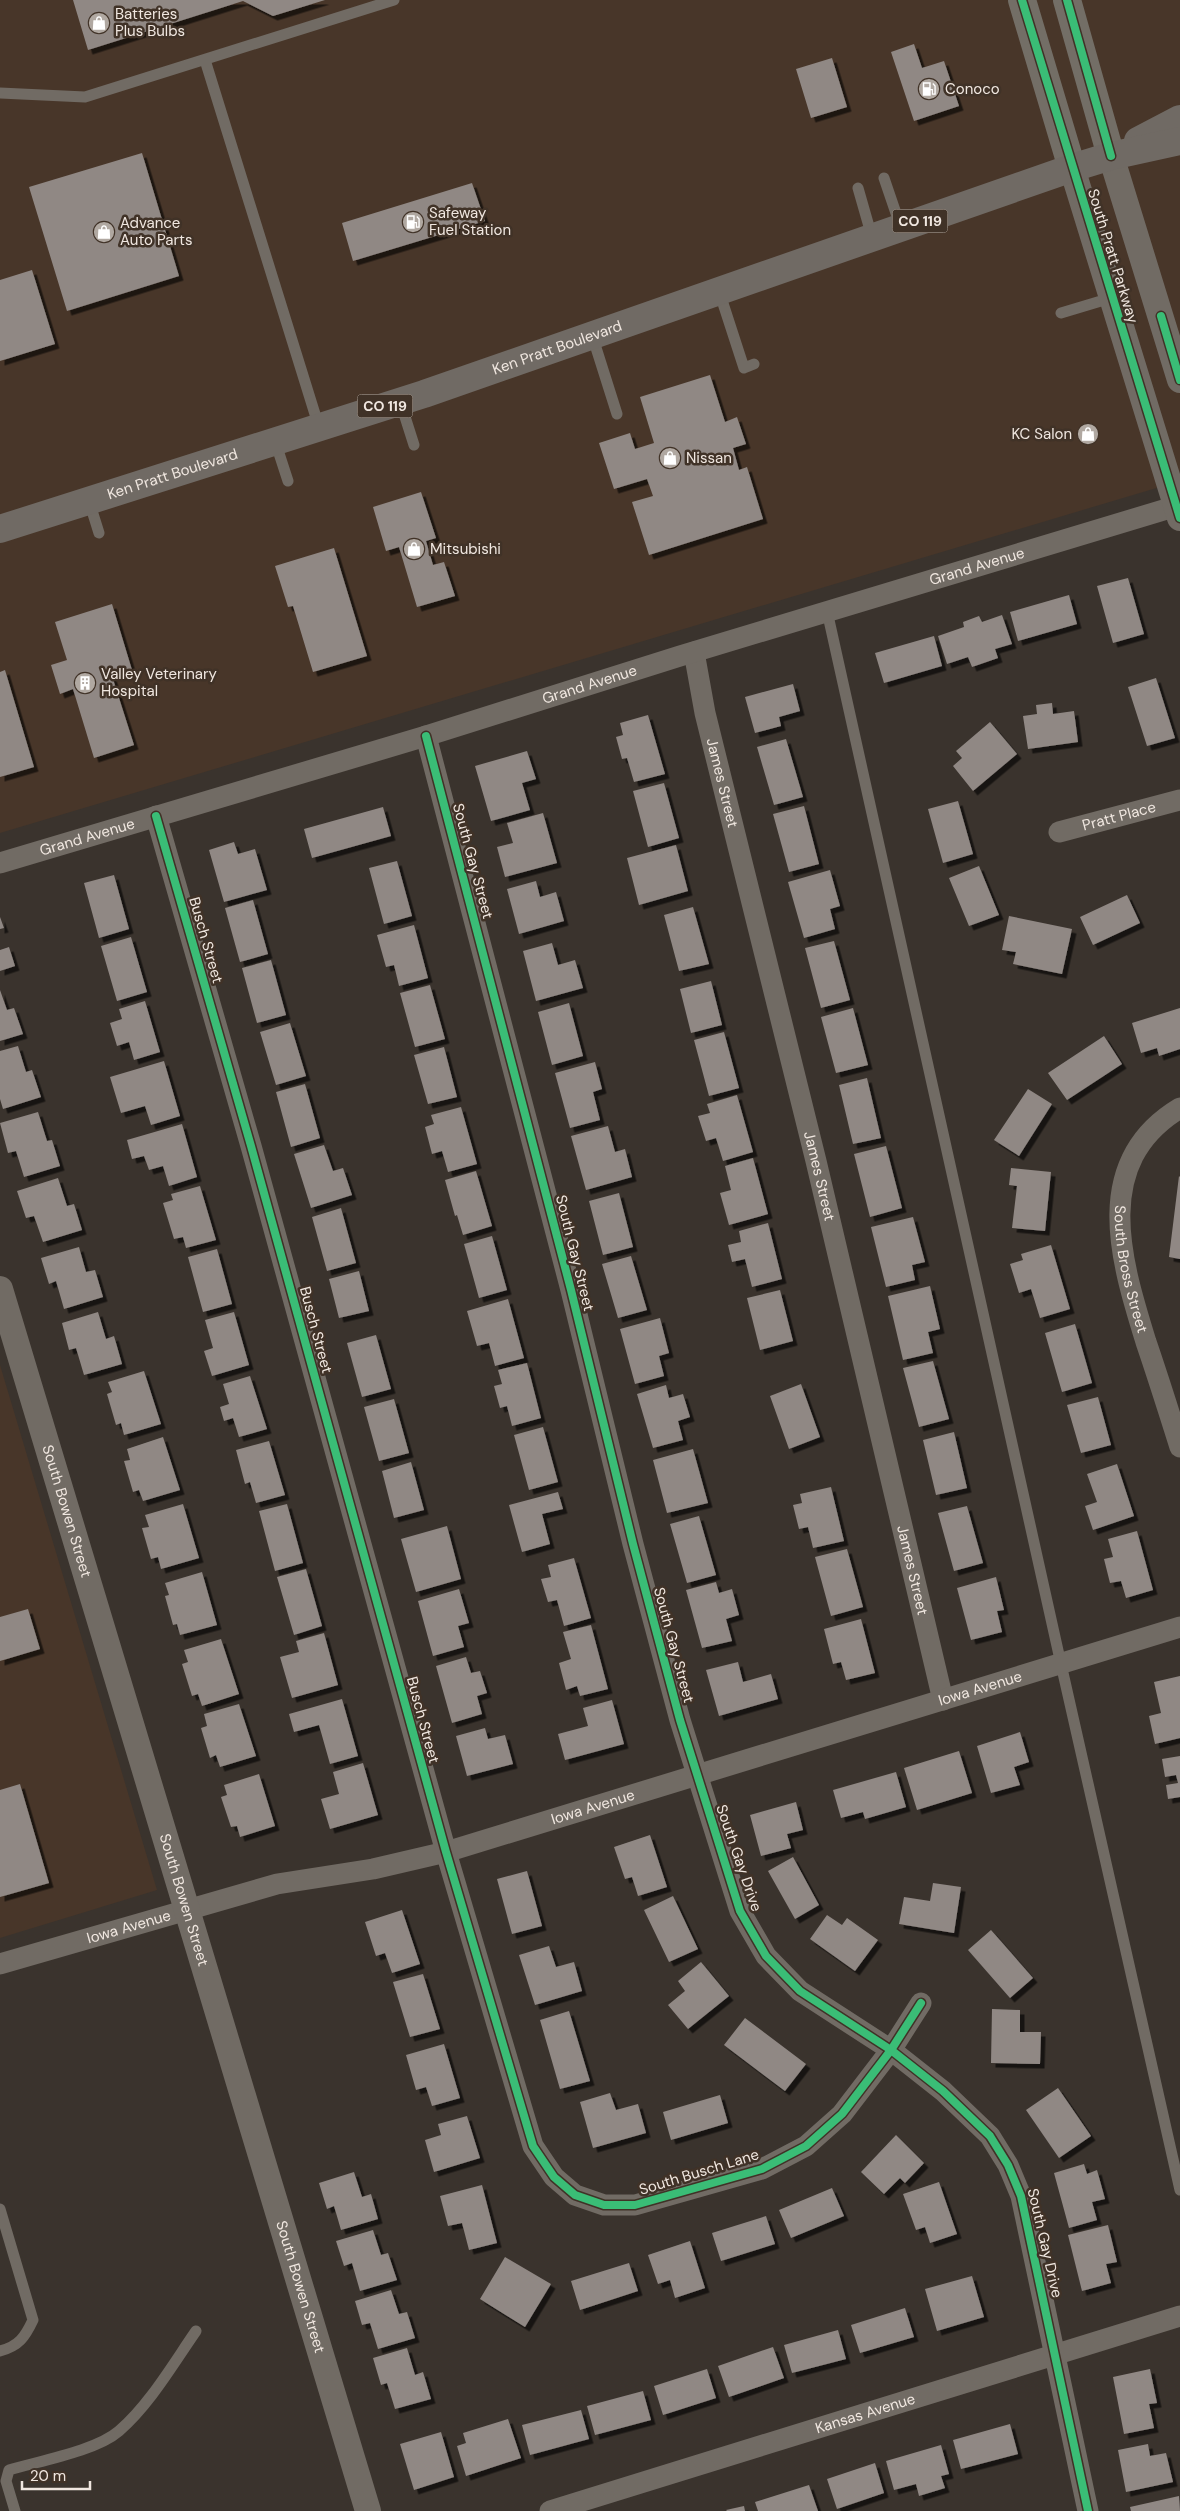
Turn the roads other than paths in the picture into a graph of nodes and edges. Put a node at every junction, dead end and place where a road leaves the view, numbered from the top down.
1 (394, 0) edge
2 (1022, 0) edge
3 (1067, 0) edge
4 (205, 60) junction
5 (0, 93) edge
6 (1180, 119) edge
7 (1180, 141) edge
8 (1111, 156) junction
9 (1072, 168) junction
10 (884, 178) dead end
11 (858, 188) dead end
12 (901, 228) junction
13 (872, 238) junction
14 (719, 291) junction
15 (1112, 298) junction
16 (1061, 313) dead end
17 (592, 335) junction
18 (754, 364) dead end
19 (1180, 380) edge
20 (400, 401) junction
21 (618, 414) dead end
22 (319, 427) junction
23 (275, 441) junction
24 (414, 444) dead end
25 (288, 481) dead end
26 (88, 500) junction
27 (1179, 510) edge
28 (0, 529) edge
29 (100, 533) dead end
30 (827, 611) junction
31 (694, 652) junction
32 (426, 736) junction
33 (1180, 800) edge
34 (156, 816) junction
35 (1059, 832) dead end
36 (0, 863) edge
37 (1180, 1108) edge
38 (0, 1289) edge
39 (1180, 1447) edge
40 (1180, 1627) edge
41 (1060, 1664) junction
42 (943, 1700) junction
43 (697, 1776) junction
44 (446, 1852) junction
45 (187, 1909) junction
46 (0, 1964) edge
47 (921, 2003) dead end
48 (891, 2050) junction
49 (1180, 2190) edge
50 (0, 2208) edge
51 (1180, 2316) edge
52 (196, 2332) dead end
53 (0, 2351) edge
54 (1056, 2355) junction
55 (15, 2511) edge
56 (368, 2511) edge
57 (550, 2511) edge
58 (1088, 2511) edge

1 - 4 lane
2 - 9 main road, South Pratt Parkway
3 - 8 main road, South Pratt Parkway
4 - 5 lane
4 - 22 lane
6 - 8 highway, Ken Pratt Boulevard / CO 119
7 - 8 highway, Ken Pratt Boulevard / CO 119
8 - 9 highway, Ken Pratt Boulevard / CO 119
8 - 19 street, South Pratt Parkway
9 - 12 highway, Ken Pratt Boulevard / CO 119
9 - 15 street, South Pratt Parkway
10 - 12 lane
11 - 13 lane
12 - 13 highway, Ken Pratt Boulevard / CO 119
13 - 14 highway, Ken Pratt Boulevard / CO 119
14 - 17 highway, Ken Pratt Boulevard / CO 119
14 - 18 lane
15 - 16 lane
15 - 27 street, South Pratt Parkway
17 - 20 highway, Ken Pratt Boulevard / CO 119
17 - 21 lane
20 - 22 highway, Ken Pratt Boulevard / CO 119
20 - 24 lane
22 - 23 highway, Ken Pratt Boulevard / CO 119
23 - 25 lane
23 - 26 highway, Ken Pratt Boulevard / CO 119
26 - 28 highway, Ken Pratt Boulevard / CO 119
26 - 29 lane
27 - 30 street, Grand Avenue
30 - 31 street, Grand Avenue
30 - 41 lane
31 - 32 street, Grand Avenue
31 - 42 street, James Street
32 - 34 street, Grand Avenue
32 - 43 street, South Gay Street
33 - 35 street, Pratt Place
34 - 36 street, Grand Avenue
34 - 44 street, Busch Street
37 - 39 street, South Bross Street
38 - 45 street, South Bowen Street
40 - 41 street, Iowa Avenue
41 - 42 street, Iowa Avenue
41 - 49 lane
42 - 43 street, Iowa Avenue
43 - 44 street, Iowa Avenue
43 - 48 street, South Gay Drive
44 - 45 street, Iowa Avenue
44 - 48 street, South Busch Lane
45 - 46 street, Iowa Avenue
45 - 56 street, South Bowen Street
47 - 48 street, South Busch Lane
48 - 54 street, South Gay Drive
50 - 53 lane
51 - 54 street, Kansas Avenue
52 - 55 lane
54 - 57 street, Kansas Avenue
54 - 58 street, South Gay Drive

